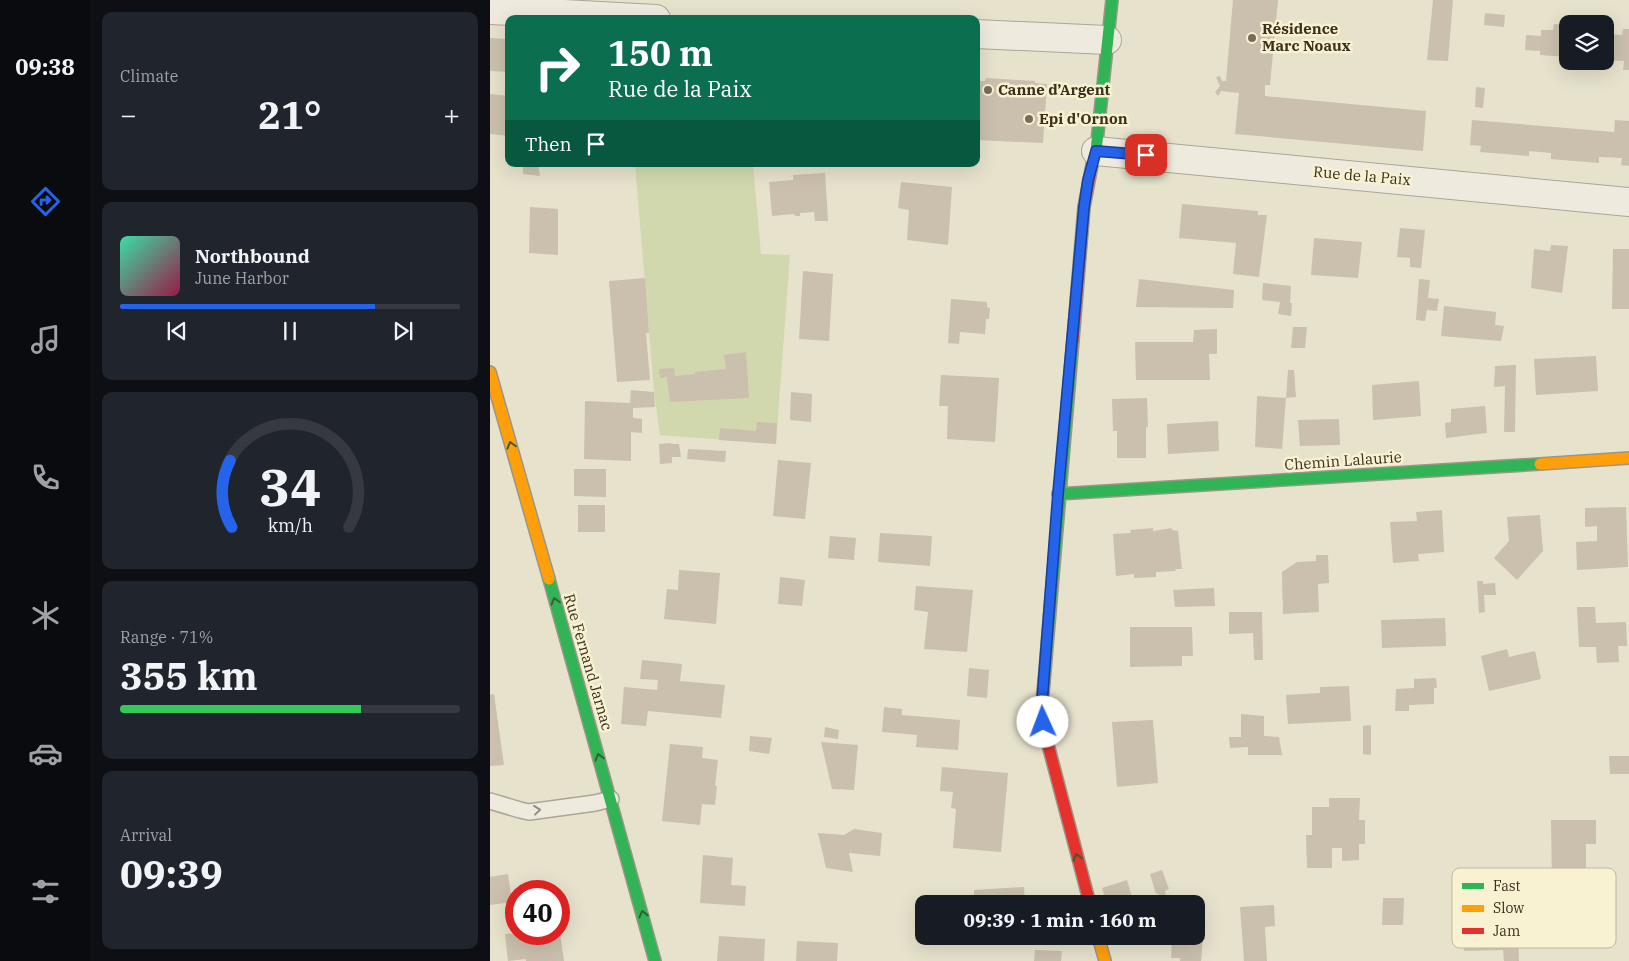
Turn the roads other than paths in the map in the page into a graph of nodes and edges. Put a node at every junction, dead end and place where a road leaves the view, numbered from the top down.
1 (1112, 0) edge
2 (490, 10) edge
3 (582, 15) edge
4 (980, 34) edge
5 (1108, 40) junction
6 (1096, 151) junction
7 (1629, 202) edge
8 (490, 372) edge
9 (1629, 458) edge
10 (1058, 494) junction
11 (611, 798) junction
12 (490, 801) edge
13 (1088, 895) edge
14 (655, 961) edge

1 - 5 street
2 - 3 street
4 - 5 street
5 - 6 street
6 - 7 street, Rue de la Paix
6 - 10 street
11 -> 8 street, Rue Fernand Jarnac
9 - 10 street, Chemin Lalaurie
13 -> 10 street
12 -> 11 lane
14 -> 11 street, Rue Fernand Jarnac

